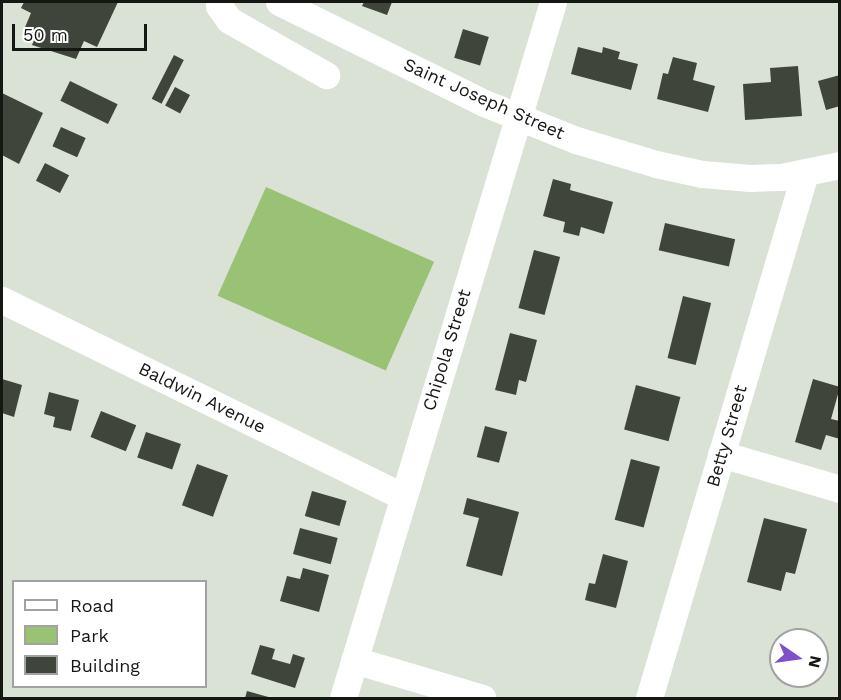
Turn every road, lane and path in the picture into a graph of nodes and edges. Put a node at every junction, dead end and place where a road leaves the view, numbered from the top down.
1 (279, 2) edge
2 (553, 2) edge
3 (219, 6) dead end
4 (326, 75) dead end
5 (517, 117) junction
6 (840, 165) edge
7 (805, 173) junction
8 (2, 300) edge
9 (722, 454) junction
10 (840, 489) edge
11 (402, 496) junction
12 (354, 660) junction
13 (343, 699) edge
14 (482, 699) edge
15 (650, 699) edge

1 - 5 street, Saint Joseph Street
2 - 5 street, Chipola Street
3 - 4 street
5 - 7 street, Saint Joseph Street
5 - 11 street, Chipola Street
6 - 7 street, Saint Joseph Street
7 - 9 street, Betty Street
8 - 11 street, Baldwin Avenue
9 - 10 street
9 - 15 street, Betty Street
11 - 12 street, Chipola Street
12 - 13 street, Chipola Street
12 - 14 street

